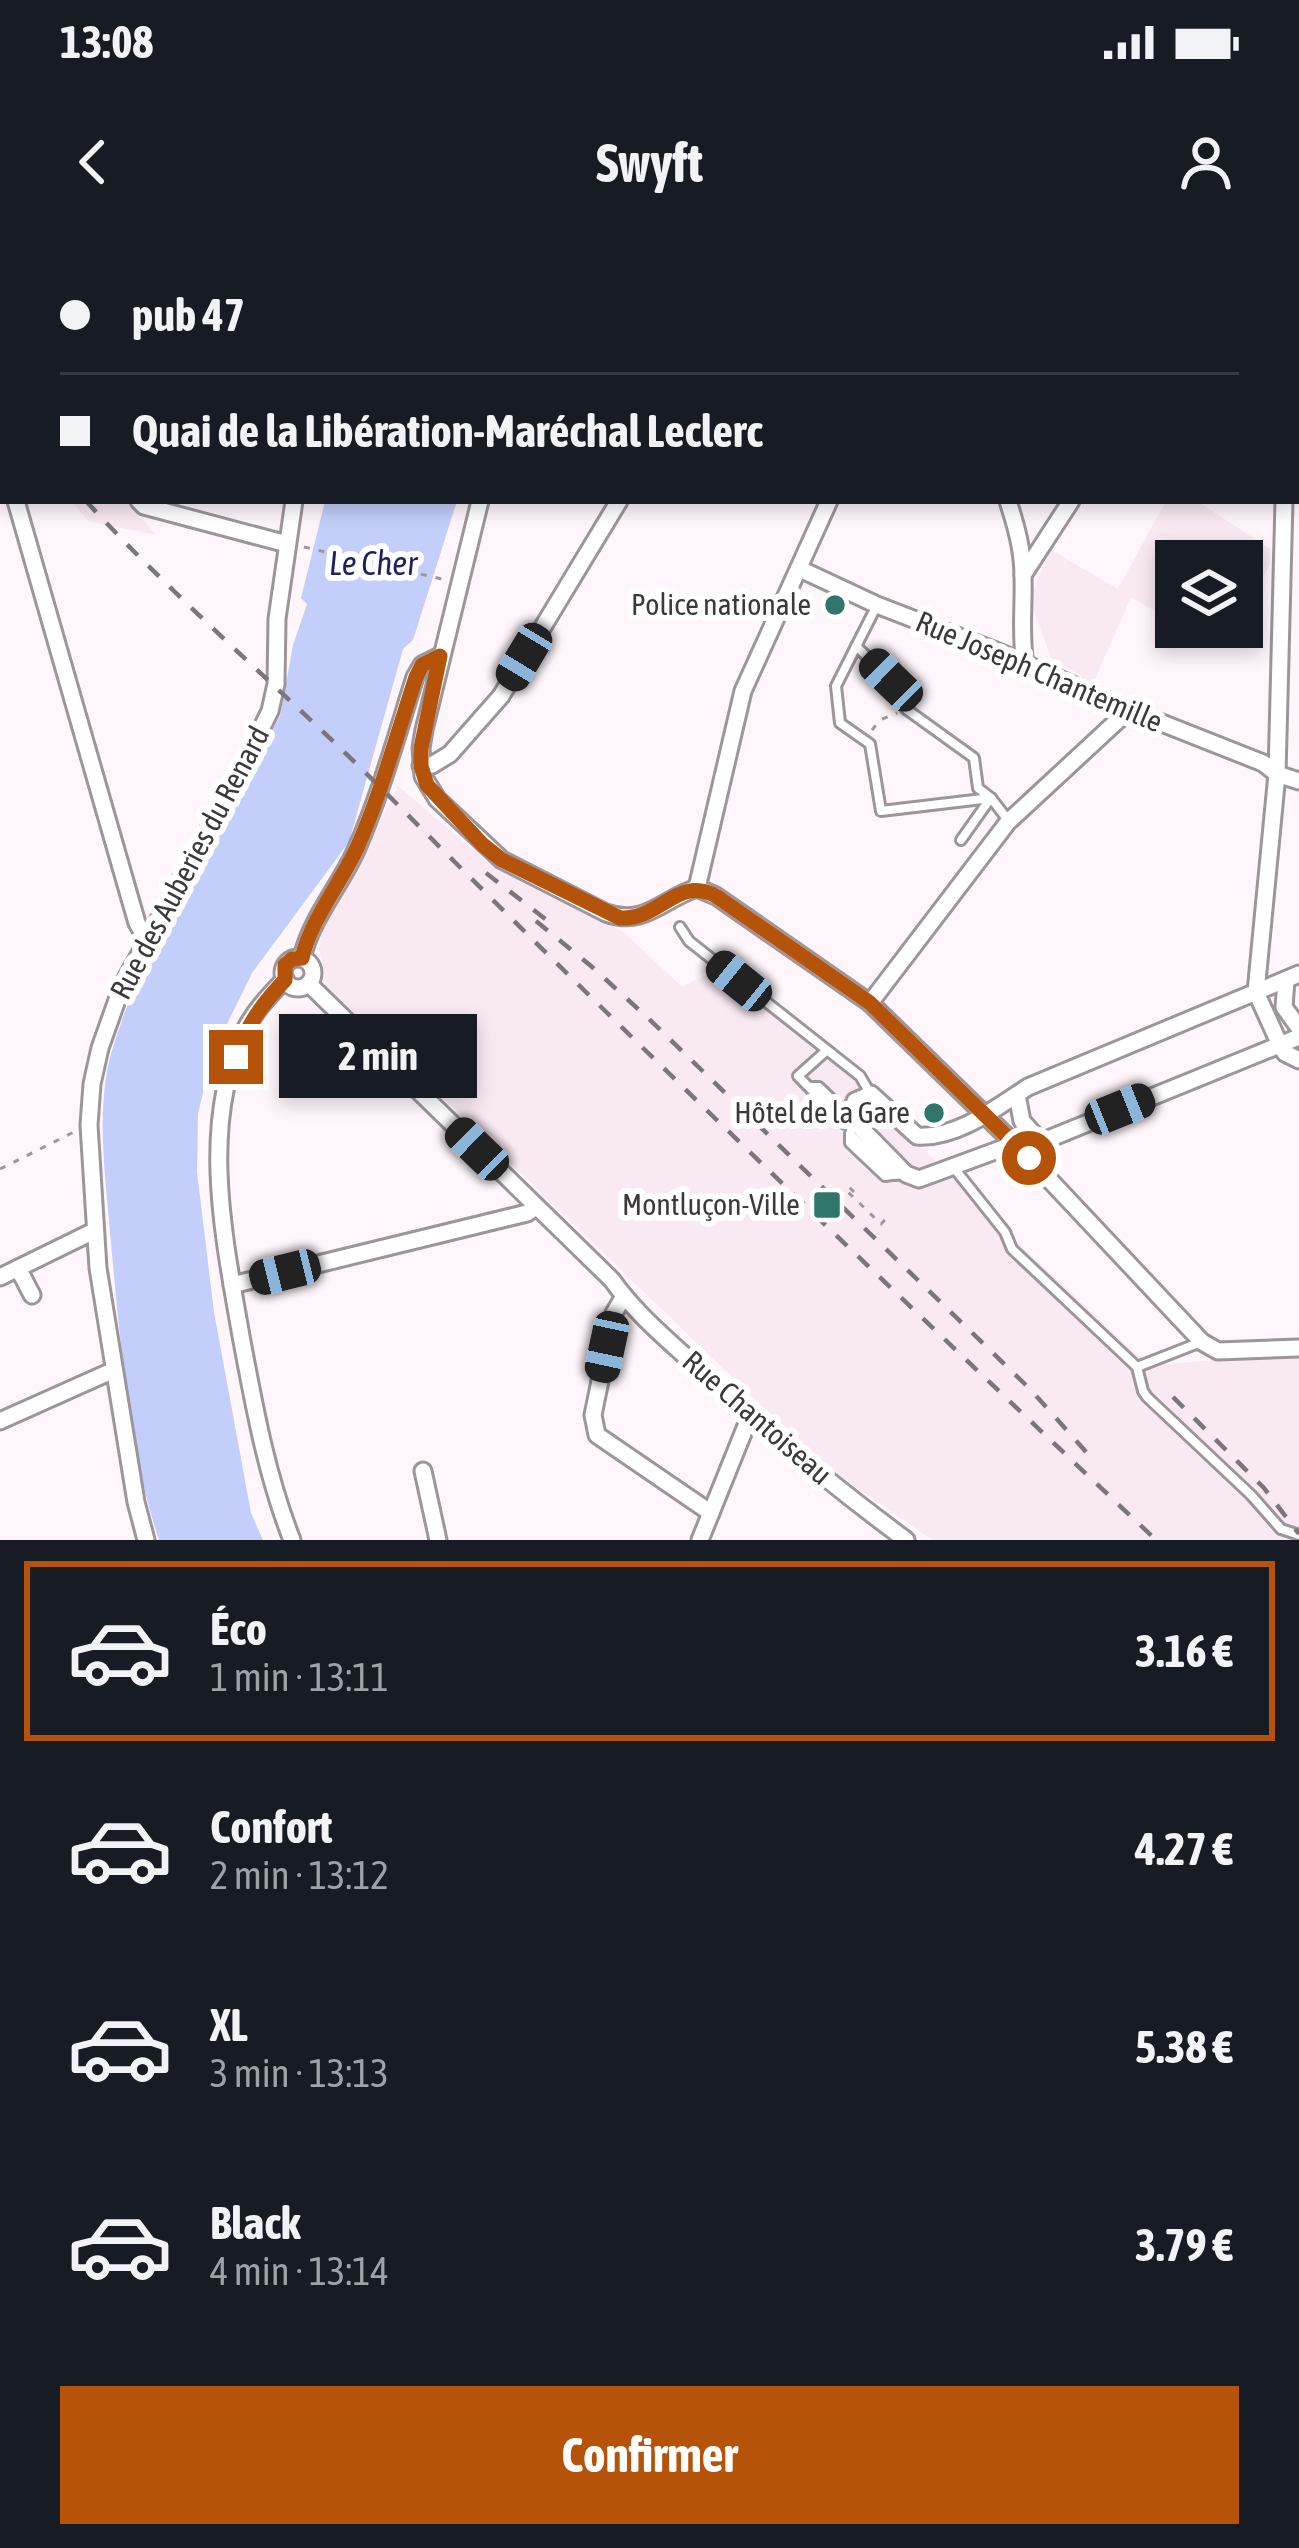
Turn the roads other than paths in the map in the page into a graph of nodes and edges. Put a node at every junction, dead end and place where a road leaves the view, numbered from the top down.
1 (17, 504) edge
2 (142, 504) edge
3 (294, 504) edge
4 (478, 504) edge
5 (617, 504) edge
6 (828, 504) edge
7 (1010, 504) edge
8 (1069, 504) edge
9 (1284, 504) edge
10 (293, 544) junction
11 (800, 569) junction
12 (1023, 574) junction
13 (877, 605) junction
14 (856, 646) junction
15 (440, 656) junction
16 (1025, 664) junction
17 (898, 692) dead end
18 (906, 709) road end
19 (1129, 710) junction
20 (421, 766) junction
21 (1277, 773) junction
22 (1299, 781) edge
23 (991, 798) junction
24 (1008, 822) junction
25 (961, 840) dead end
26 (697, 888) junction
27 (680, 927) dead end
28 (148, 942) junction
29 (302, 958) junction
30 (1292, 977) edge
31 (285, 980) junction
32 (309, 984) junction
33 (1256, 992) junction
34 (870, 1003) junction
35 (1299, 1033) edge
36 (1280, 1045) junction
37 (826, 1051) junction
38 (1299, 1060) edge
39 (871, 1094) junction
40 (1017, 1094) junction
41 (979, 1108) junction
42 (851, 1124) junction
43 (1041, 1142) junction
44 (1017, 1145) junction
45 (954, 1168) junction
46 (536, 1207) junction
47 (94, 1231) junction
48 (19, 1268) junction
49 (0, 1277) edge
50 (232, 1285) junction
51 (32, 1295) dead end
52 (624, 1296) junction
53 (1207, 1346) junction
54 (1299, 1348) edge
55 (1137, 1367) junction
56 (114, 1370) junction
57 (750, 1416) junction
58 (0, 1420) edge
59 (423, 1471) dead end
60 (711, 1513) junction
61 (1299, 1535) edge
62 (146, 1540) edge
63 (292, 1540) edge
64 (438, 1540) edge
65 (700, 1540) edge
66 (906, 1540) edge

1 - 28 street
2 - 10 street
3 - 10 street, Rue des Auberies du Renard
4 - 15 street
5 - 20 street
6 - 11 street
7 - 12 street
8 - 12 street
9 - 21 street
10 - 28 street, Rue des Auberies du Renard
11 - 13 street, Rue Joseph Chantemille
11 - 26 street
12 - 16 street
13 - 14 lane
13 - 16 street, Rue Joseph Chantemille
14 - 17 lane
14 - 23 lane
15 - 20 street
15 - 29 street
16 - 19 street, Rue Joseph Chantemille
18 - 23 lane
19 - 21 street, Rue Joseph Chantemille
19 - 24 street
20 - 26 street
21 - 22 street, Rue Joseph Chantemille
21 - 33 street
23 - 24 lane
23 - 25 lane
24 - 34 street
26 - 34 street
27 - 37 lane
28 - 47 street, Rue des Auberies du Renard
29 - 31 street
29 - 32 street
30 - 33 street
30 - 35 street
31 - 32 street
31 - 50 street
32 - 46 street, Rue Chantoiseau
33 - 36 street
33 - 40 street
34 - 41 street
35 - 36 street
36 - 38 street
36 - 43 street
37 - 39 lane
37 - 42 lane
39 - 41 street
39 - 42 street
40 - 41 street
40 - 43 street
41 - 44 street
42 - 45 street
43 - 44 street
44 - 45 street
44 - 53 street
45 - 55 lane
46 - 50 street
46 - 52 street, Rue Chantoiseau
47 - 48 street
47 - 56 street, Rue des Auberies du Renard
48 - 49 street
48 - 51 street
50 - 63 street
52 - 57 street, Rue Chantoiseau
52 - 60 street
53 - 54 street
53 - 55 lane
55 - 61 lane
56 - 58 street
56 - 62 street, Rue des Auberies du Renard
57 - 60 street
57 - 66 street, Rue Chantoiseau
59 - 64 street
60 - 65 street

